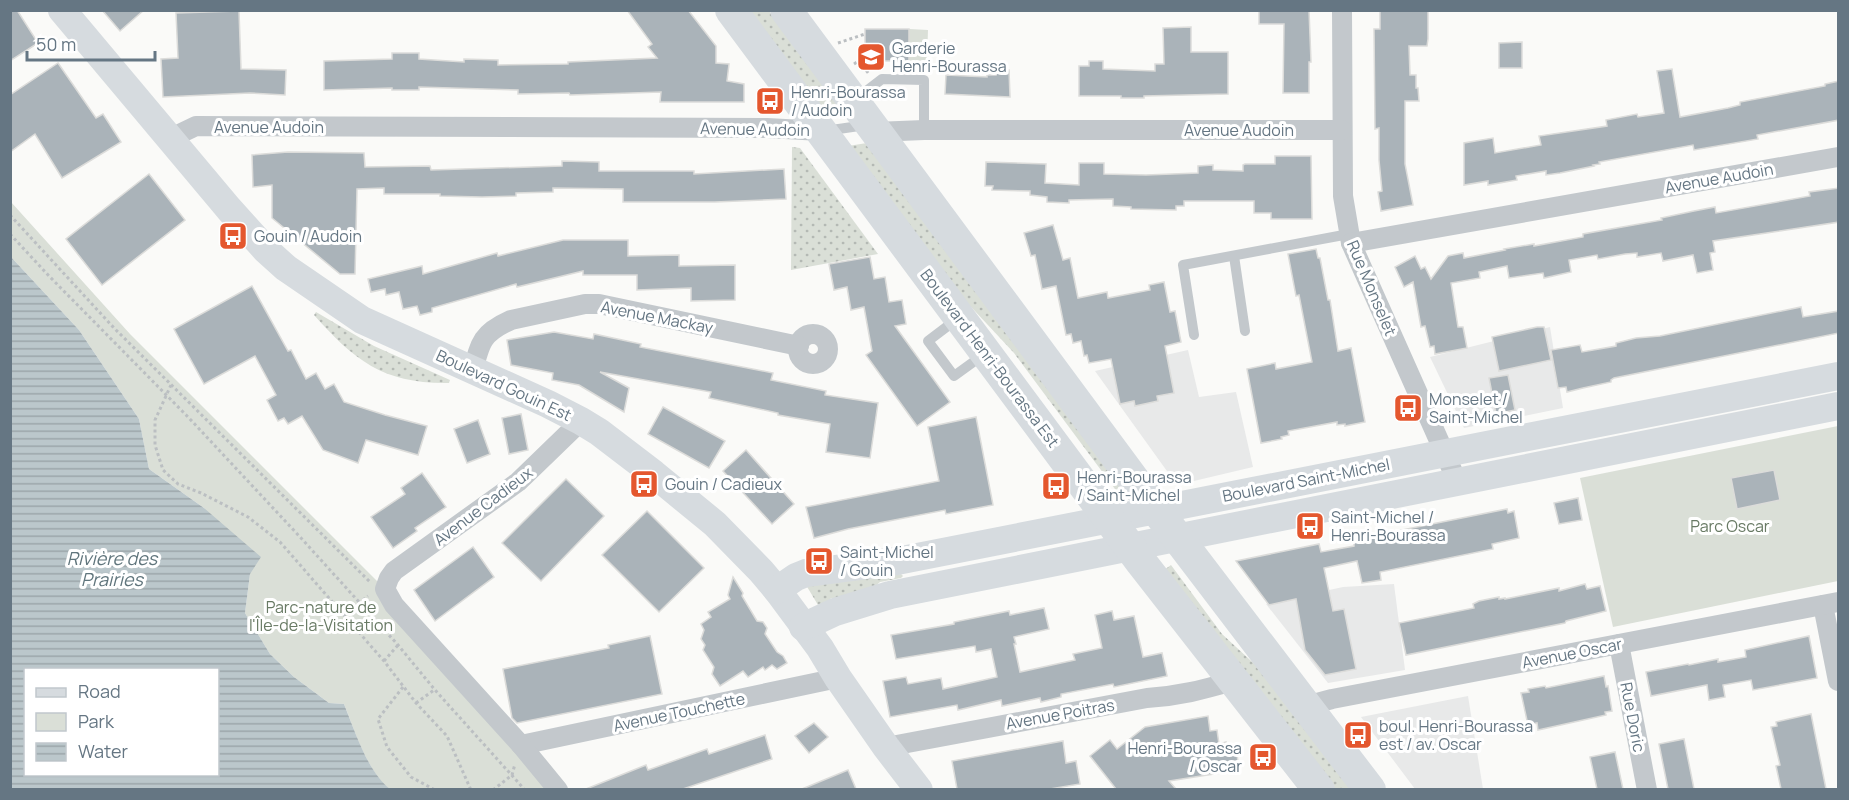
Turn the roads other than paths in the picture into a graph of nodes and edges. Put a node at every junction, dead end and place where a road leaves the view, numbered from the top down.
1 (62, 10) edge
2 (731, 10) edge
3 (786, 10) edge
4 (1342, 10) edge
5 (853, 101) junction
6 (924, 130) junction
7 (1342, 130) junction
8 (821, 131) junction
9 (876, 132) junction
10 (169, 139) junction
11 (1839, 157) edge
12 (1350, 238) junction
13 (1234, 256) junction
14 (1245, 331) dead end
15 (1194, 334) dead end
16 (799, 346) dead end
17 (473, 370) junction
18 (1839, 376) edge
19 (1839, 406) edge
20 (581, 421) junction
21 (1445, 453) junction
22 (1457, 481) junction
23 (1156, 509) junction
24 (1109, 518) junction
25 (1177, 537) junction
26 (1130, 547) junction
27 (777, 590) junction
28 (1831, 604) edge
29 (803, 627) junction
30 (1619, 644) junction
31 (838, 678) junction
32 (1233, 681) junction
33 (1839, 681) edge
34 (1306, 706) junction
35 (521, 745) junction
36 (886, 747) junction
37 (558, 789) edge
38 (919, 789) edge
39 (1319, 789) edge
40 (1370, 789) edge
41 (1647, 789) edge

1 - 10 street, Boulevard Gouin Est
2 - 8 main road, Boulevard Henri-Bourassa Est
3 - 5 main road
4 - 7 street, Rue Monselet
5 - 6 lane
5 - 9 main road
6 - 7 street, Avenue Audoin
6 - 9 street, Avenue Audoin
7 - 12 street, Rue Monselet
8 - 9 lane, Avenue Audoin
8 - 10 street, Avenue Audoin
8 - 24 main road, Boulevard Henri-Bourassa Est
9 - 23 main road
10 - 17 street, Boulevard Gouin Est
11 - 12 street, Avenue Audoin
12 - 13 lane
12 - 21 street, Rue Monselet
13 - 14 lane
13 - 15 lane
16 - 17 street, Avenue Mackay
17 - 20 street, Boulevard Gouin Est
18 - 21 street, Boulevard Saint-Michel
19 - 22 street, Boulevard Saint-Michel
20 - 27 street, Boulevard Gouin Est
20 - 35 street, Avenue Cadieux
21 - 22 street, Rue Monselet
21 - 23 street, Boulevard Saint-Michel
22 - 25 street, Boulevard Saint-Michel
23 - 24 street, Boulevard Saint-Michel
23 - 25 main road
24 - 26 main road, Boulevard Henri-Bourassa Est
24 - 27 street, Boulevard Saint-Michel
25 - 26 street, Boulevard Saint-Michel
25 - 34 main road
26 - 29 street, Boulevard Saint-Michel
26 - 32 main road, Boulevard Henri-Bourassa Est
27 - 29 street, Boulevard Gouin Est
28 - 30 street, Avenue Oscar
28 - 33 street
29 - 31 street, Boulevard Gouin Est
30 - 34 street, Avenue Oscar
30 - 41 street, Rue Doric
31 - 35 street, Avenue Touchette
31 - 36 street, Boulevard Gouin Est
32 - 36 street, Avenue Poitras
32 - 39 main road, Boulevard Henri-Bourassa Est
34 - 40 main road
35 - 37 street
36 - 38 street, Boulevard Gouin Est

